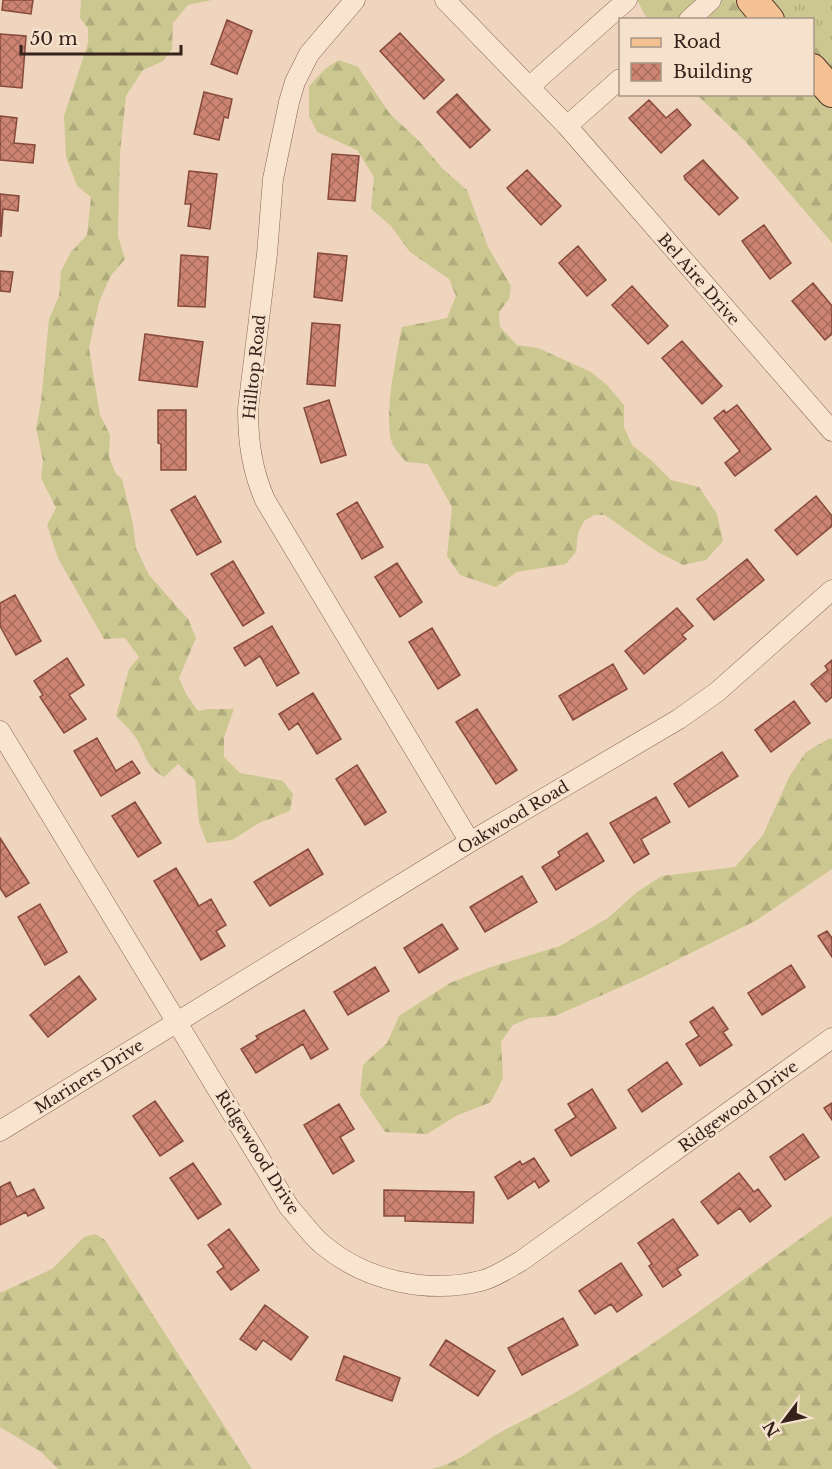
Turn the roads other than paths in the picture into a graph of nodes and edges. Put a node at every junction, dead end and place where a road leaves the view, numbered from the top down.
1 (355, 0) edge
2 (446, 0) edge
3 (627, 0) edge
4 (711, 0) edge
5 (752, 0) edge
6 (690, 18) edge
7 (767, 18) edge
8 (814, 70) edge
9 (619, 81) edge
10 (529, 87) junction
11 (832, 92) edge
12 (567, 126) junction
13 (832, 431) edge
14 (832, 590) edge
15 (0, 731) edge
16 (470, 842) junction
17 (178, 1022) junction
18 (832, 1038) edge
19 (0, 1131) edge

1 - 16 street, Hilltop Road
2 - 10 street, Bel Aire Drive
3 - 10 street
4 - 6 street
5 - 7 main road
8 - 11 main road
9 - 12 street
10 - 12 street, Bel Aire Drive
12 - 13 street, Bel Aire Drive
14 - 16 street, Oakwood Road
15 - 17 street, Ridgewood Drive
16 - 17 street, Oakwood Road
17 - 18 street, Ridgewood Drive
17 - 19 street, Mariners Drive

